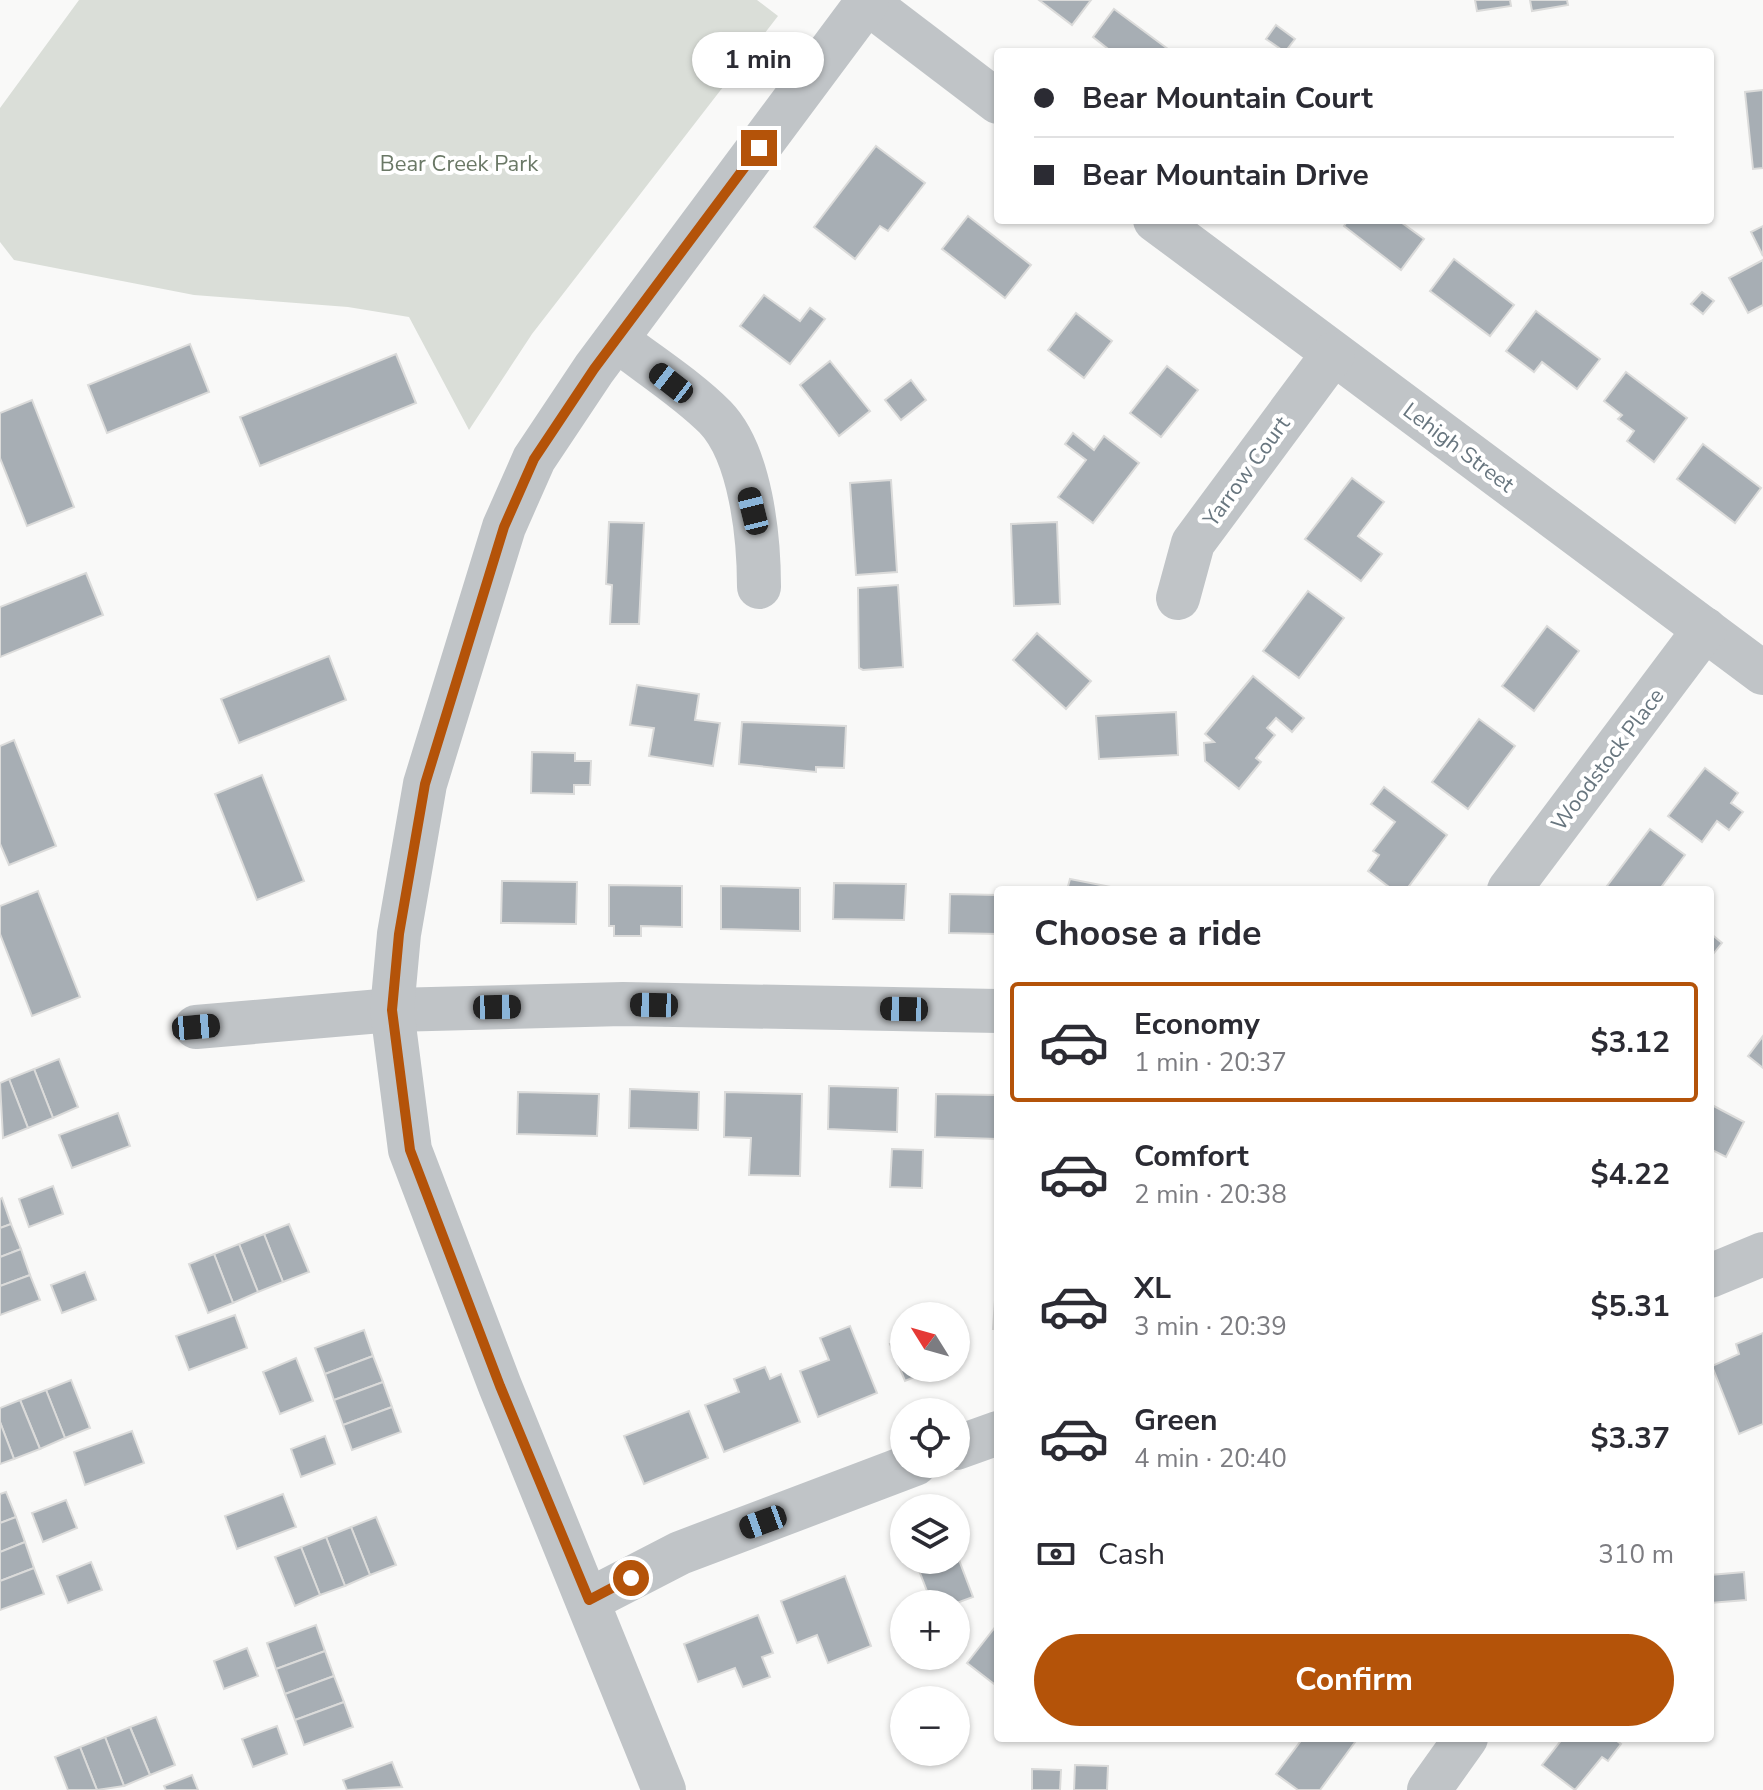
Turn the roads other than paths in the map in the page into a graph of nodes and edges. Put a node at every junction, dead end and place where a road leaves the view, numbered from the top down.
1 (865, 1) edge
2 (994, 99) edge
3 (1160, 224) edge
4 (617, 340) junction
5 (1333, 354) junction
6 (759, 587) dead end
7 (1178, 598) dead end
8 (1705, 629) junction
9 (1763, 673) edge
10 (1512, 886) edge
11 (392, 1010) junction
12 (994, 1011) edge
13 (196, 1027) dead end
14 (1763, 1254) edge
15 (1714, 1274) edge
16 (994, 1434) edge
17 (970, 1443) edge
18 (890, 1473) edge
19 (589, 1600) junction
20 (1463, 1742) edge
21 (664, 1790) edge
22 (1429, 1790) edge

1 - 2 street
1 - 4 street
3 - 5 street, Lehigh Street
4 - 6 street
4 - 11 street
5 - 7 street, Yarrow Court
5 - 8 street, Lehigh Street
8 - 9 street, Lehigh Street
8 - 10 street, Woodstock Place
11 - 12 street
11 - 13 street
11 - 19 street
14 - 15 street
16 - 17 street
18 - 19 street
19 - 21 street
20 - 22 street

